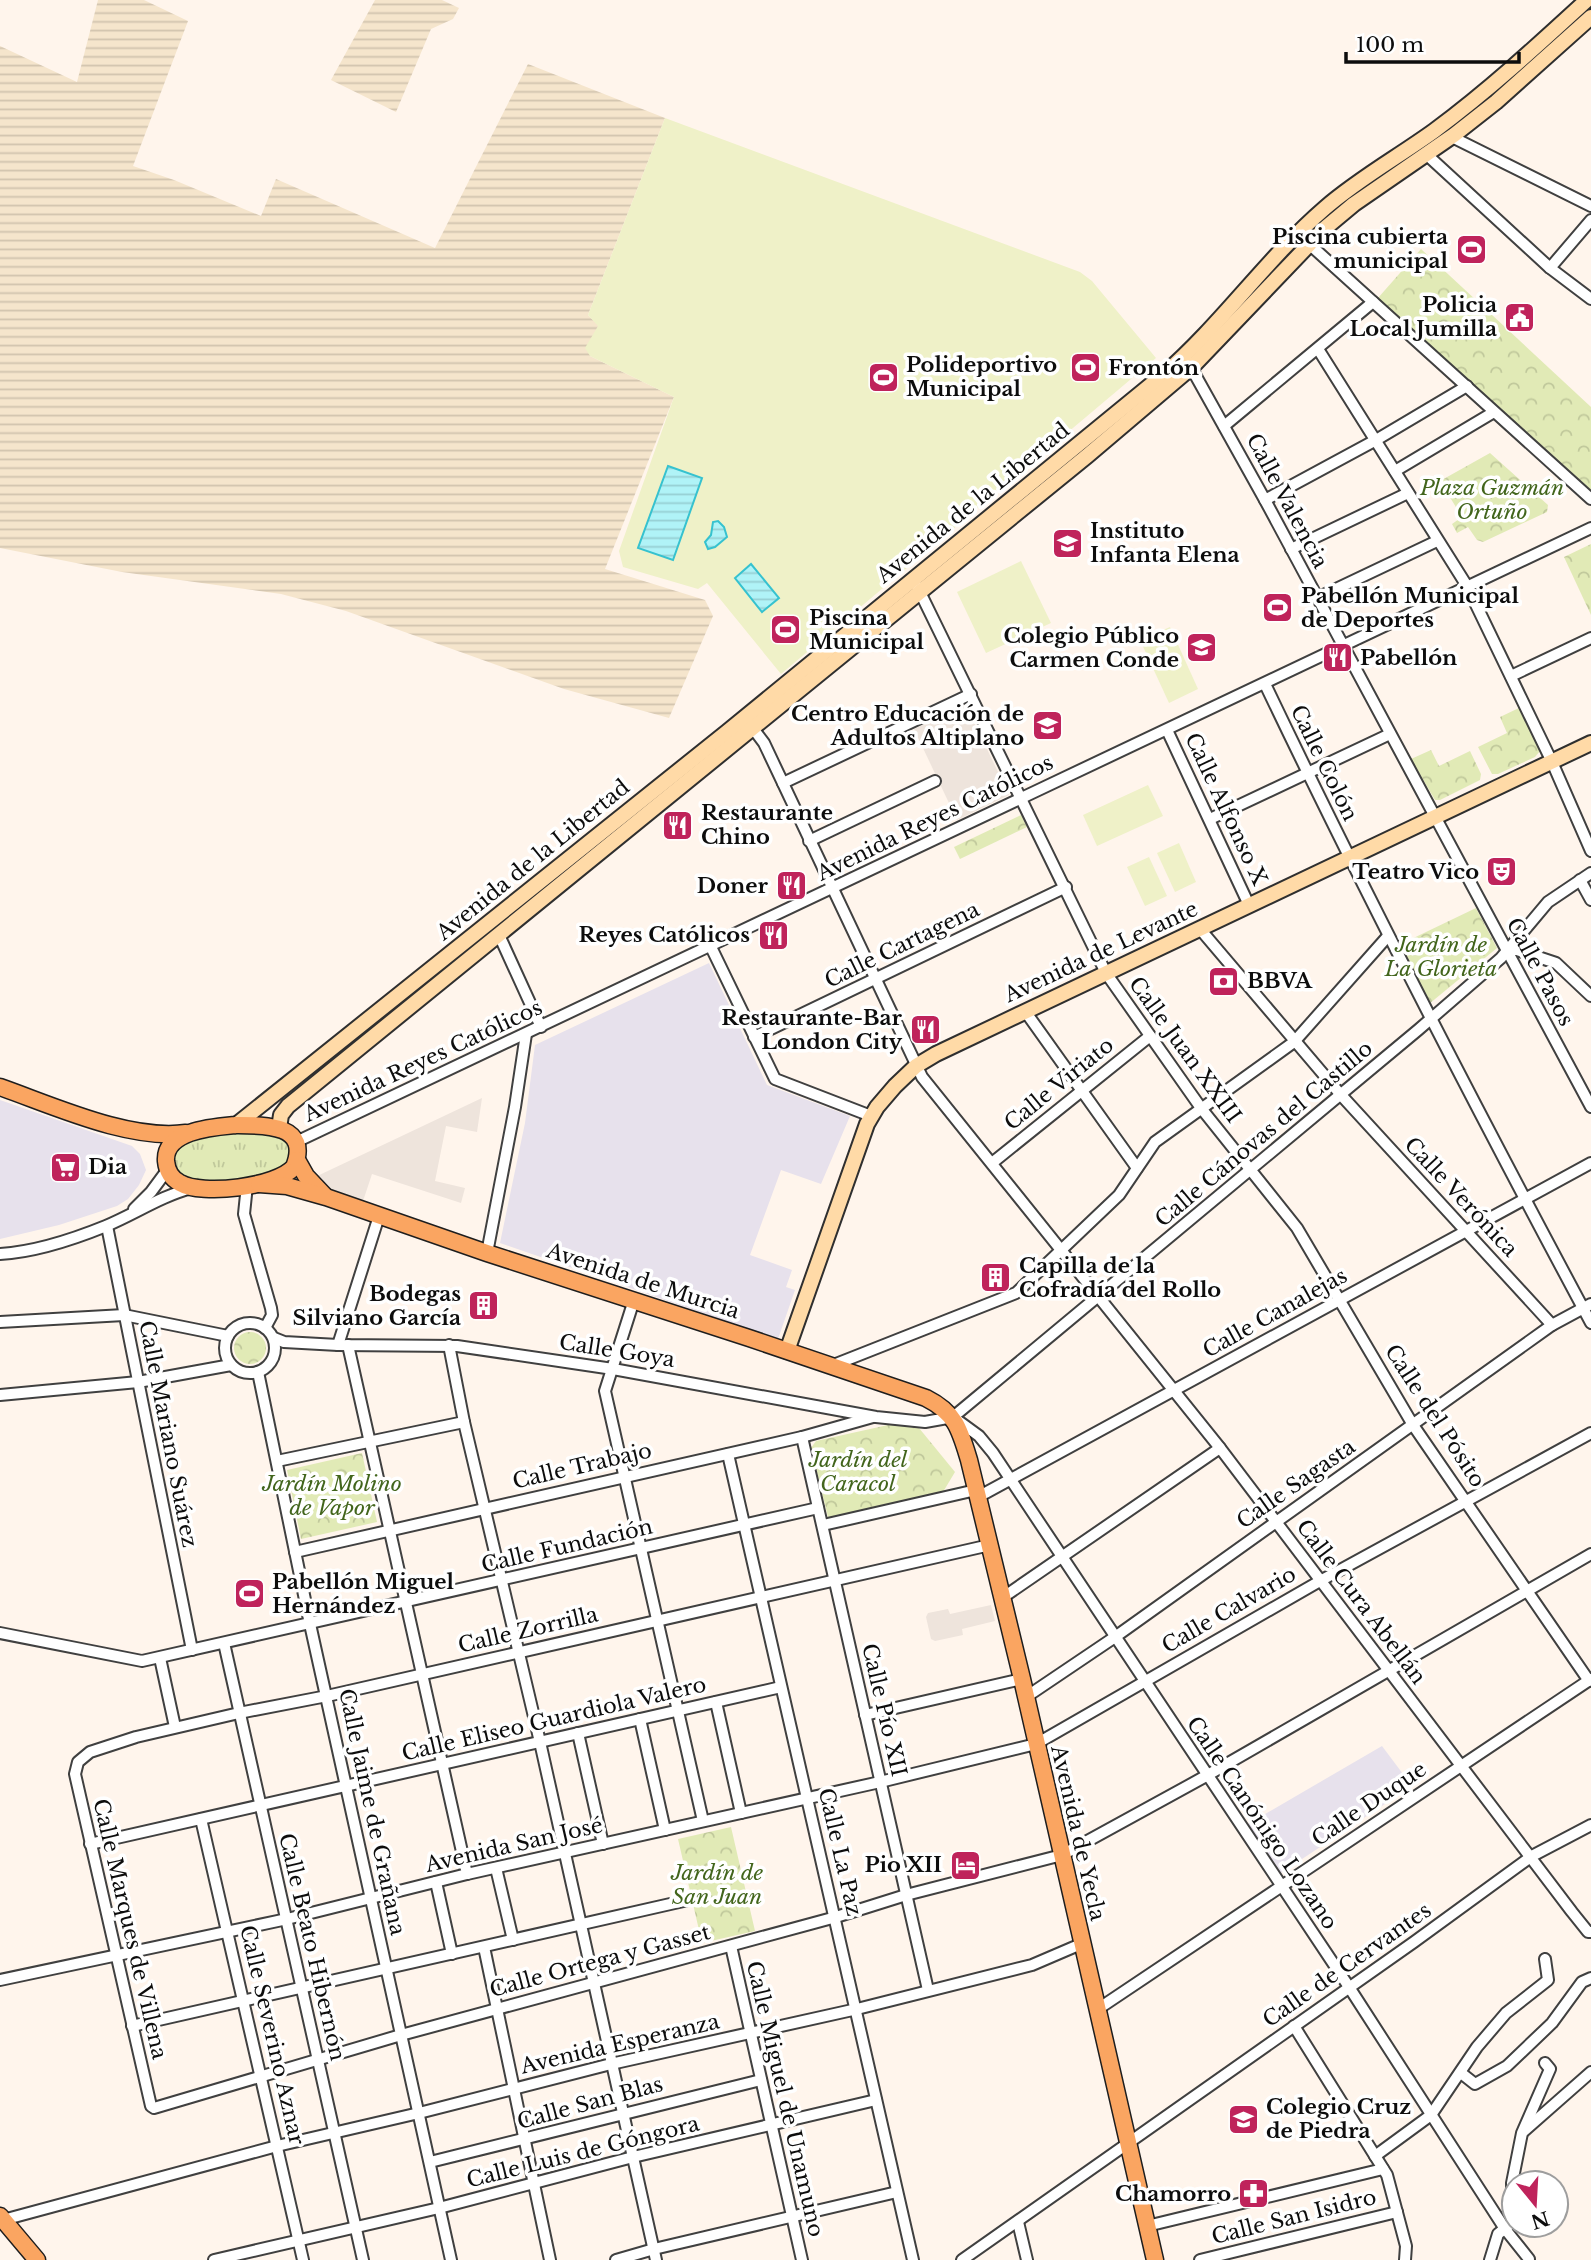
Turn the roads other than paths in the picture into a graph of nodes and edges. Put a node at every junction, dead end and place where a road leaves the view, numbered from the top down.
1 (1587, 0) edge
2 (1591, 16) edge
3 (1454, 135) junction
4 (1426, 154) junction
5 (1591, 206) edge
6 (1591, 220) edge
7 (1308, 243) junction
8 (1550, 268) junction
9 (1591, 299) edge
10 (1373, 302) junction
11 (1318, 349) junction
12 (1188, 362) junction
13 (1467, 386) junction
14 (1494, 412) junction
15 (1224, 426) junction
16 (1376, 440) junction
17 (1395, 471) junction
18 (1408, 493) junction
19 (1591, 499) edge
20 (1265, 500) junction
21 (1591, 528) edge
22 (1437, 541) junction
23 (1291, 549) junction
24 (916, 585) junction
25 (1467, 586) junction
26 (1317, 598) junction
27 (1591, 638) edge
28 (1342, 646) junction
29 (1511, 676) junction
30 (1265, 684) junction
31 (971, 694) junction
32 (749, 723) junction
33 (1167, 730) junction
34 (1390, 734) junction
35 (1591, 743) edge
36 (1552, 762) junction
37 (1308, 773) junction
38 (935, 781) dead end
39 (783, 783) junction
40 (1020, 798) junction
41 (1435, 817) junction
42 (1210, 819) junction
43 (809, 841) junction
44 (1591, 851) edge
45 (1348, 858) junction
46 (1591, 873) edge
47 (1580, 880) junction
48 (1066, 887) junction
49 (832, 889) junction
50 (1591, 900) edge
51 (1250, 905) junction
52 (1200, 929) junction
53 (499, 935) junction
54 (1388, 936) junction
55 (710, 947) junction
56 (1507, 950) junction
57 (1106, 973) junction
58 (875, 980) junction
59 (1591, 996) edge
60 (1025, 1011) junction
61 (1430, 1019) junction
62 (541, 1027) junction
63 (526, 1034) junction
64 (1150, 1036) junction
65 (754, 1037) junction
66 (1294, 1042) junction
67 (916, 1066) junction
68 (0, 1087) edge
69 (1083, 1090) junction
70 (1341, 1096) junction
71 (1591, 1107) edge
72 (1201, 1108) junction
73 (871, 1116) junction
74 (236, 1125) junction
75 (279, 1128) junction
76 (126, 1130) junction
77 (192, 1132) junction
78 (296, 1142) junction
79 (297, 1160) junction
80 (992, 1163) junction
81 (1591, 1163) edge
82 (167, 1167) junction
83 (1137, 1168) junction
84 (1250, 1171) junction
85 (253, 1185) junction
86 (194, 1188) junction
87 (321, 1195) junction
88 (1524, 1199) junction
89 (127, 1216) junction
90 (379, 1216) junction
91 (107, 1226) junction
92 (1466, 1230) junction
93 (1061, 1249) junction
94 (487, 1253) junction
95 (0, 1254) edge
96 (1098, 1297) junction
97 (1340, 1299) junction
98 (634, 1300) junction
99 (1587, 1306) edge
100 (124, 1315) junction
101 (0, 1322) edge
102 (1591, 1323) edge
103 (1552, 1325) junction
104 (265, 1328) junction
105 (228, 1336) junction
106 (274, 1338) junction
107 (343, 1345) junction
108 (449, 1345) junction
109 (787, 1351) junction
110 (231, 1365) junction
111 (831, 1366) junction
112 (613, 1369) junction
113 (258, 1372) junction
114 (138, 1382) junction
115 (1173, 1390) junction
116 (0, 1395) edge
117 (876, 1416) junction
118 (953, 1417) junction
119 (464, 1422) junction
120 (1413, 1424) junction
121 (1591, 1433) edge
122 (802, 1437) junction
123 (369, 1441) junction
124 (1220, 1448) junction
125 (728, 1454) junction
126 (277, 1461) junction
127 (624, 1477) junction
128 (1011, 1480) junction
129 (977, 1494) junction
130 (1466, 1501) junction
131 (484, 1508) junction
132 (818, 1508) junction
133 (1276, 1521) junction
134 (744, 1525) junction
135 (823, 1525) junction
136 (389, 1530) junction
137 (990, 1545) junction
138 (641, 1549) junction
139 (295, 1552) junction
140 (1591, 1554) edge
141 (1063, 1558) junction
142 (502, 1580) junction
143 (835, 1580) junction
144 (1320, 1581) junction
145 (1527, 1590) junction
146 (760, 1597) junction
147 (1002, 1598) junction
148 (406, 1602) junction
149 (657, 1620) junction
150 (310, 1624) junction
151 (1, 1636) edge
152 (1115, 1637) junction
153 (224, 1643) junction
154 (192, 1650) junction
155 (518, 1652) junction
156 (160, 1658) junction
157 (1388, 1670) junction
158 (422, 1674) junction
159 (1022, 1679) junction
160 (1590, 1680) edge
161 (1144, 1681) junction
162 (780, 1687) junction
163 (327, 1696) junction
164 (1026, 1697) junction
165 (716, 1702) junction
166 (679, 1710) junction
167 (239, 1713) junction
168 (865, 1715) junction
169 (640, 1719) junction
170 (175, 1727) junction
171 (578, 1733) junction
172 (540, 1742) junction
173 (1036, 1744) junction
174 (78, 1762) joint
175 (442, 1764) junction
176 (1461, 1766) junction
177 (1206, 1776) junction
178 (880, 1782) junction
179 (347, 1785) junction
180 (808, 1799) junction
181 (260, 1805) junction
182 (741, 1813) junction
183 (201, 1819) junction
184 (703, 1821) junction
185 (1591, 1825) edge
186 (665, 1830) junction
187 (90, 1844) junction
188 (603, 1844) junction
189 (565, 1853) junction
190 (1062, 1854) junction
191 (1532, 1856) junction
192 (496, 1868) junction
193 (467, 1874) junction
194 (436, 1882) junction
195 (1281, 1885) junction
196 (906, 1895) junction
197 (371, 1898) junction
198 (688, 1900) dead end
199 (836, 1917) junction
200 (287, 1919) junction
201 (579, 1925) junction
202 (228, 1931) junction
203 (1591, 1932) edge
204 (513, 1940) junction
205 (1081, 1944) junction
206 (731, 1946) junction
207 (484, 1947) junction
208 (452, 1954) junction
209 (116, 1955) junction
210 (1545, 1959) dead end
211 (387, 1969) junction
212 (1591, 1978) edge
213 (0, 1980) edge
214 (592, 1983) junction
215 (1349, 1987) junction
216 (301, 1988) junction
217 (928, 1990) junction
218 (245, 2001) junction
219 (497, 2009) junction
220 (857, 2009) junction
221 (1098, 2009) junction
222 (132, 2026) junction
223 (1294, 2026) junction
224 (751, 2034) junction
225 (401, 2035) junction
226 (318, 2061) junction
227 (1545, 2063) dead end
228 (611, 2064) junction
229 (1461, 2073) junction
230 (1591, 2073) edge
231 (262, 2077) junction
232 (761, 2080) junction
233 (513, 2089) junction
234 (876, 2100) junction
235 (151, 2106) joint
236 (419, 2113) junction
237 (622, 2113) junction
238 (1431, 2115) junction
239 (771, 2125) junction
240 (334, 2133) junction
241 (1522, 2133) junction
242 (525, 2140) junction
243 (1128, 2144) junction
244 (277, 2146) junction
245 (1375, 2156) junction
246 (633, 2157) junction
247 (429, 2162) junction
248 (1383, 2169) junction
249 (1515, 2169) edge
250 (534, 2184) junction
251 (897, 2192) junction
252 (439, 2208) junction
253 (1397, 2212) junction
254 (791, 2217) junction
255 (2, 2218) edge
256 (1500, 2221) edge
257 (1018, 2222) junction
258 (1147, 2226) junction
259 (356, 2227) junction
260 (1500, 2233) edge
261 (299, 2239) junction
262 (1513, 2239) edge
263 (655, 2254) edge
264 (1402, 2259) edge
265 (1529, 2259) edge
266 (37, 2260) edge
267 (214, 2260) edge
268 (303, 2260) edge
269 (363, 2260) edge
270 (451, 2260) edge
271 (550, 2260) edge
272 (616, 2260) edge
273 (802, 2260) edge
274 (913, 2260) edge
275 (962, 2260) edge
276 (1027, 2260) edge
277 (1155, 2260) edge
278 (1200, 2260) edge
279 (1490, 2260) edge

1 - 12 main road
2 - 3 main road
3 - 4 main road
3 - 5 street
4 - 7 main road
4 - 8 street
6 - 8 street
7 - 10 street
7 - 12 main road
8 - 9 street
10 - 11 street
10 - 13 street
11 - 15 street
11 - 16 street
12 - 15 street, Calle Valencia
12 - 24 main road
13 - 14 street
13 - 16 street
14 - 17 street
14 - 19 street
15 - 20 street, Calle Valencia
16 - 17 street
16 - 20 street
17 - 18 street
18 - 22 street
18 - 23 street
20 - 23 street, Calle Valencia
21 - 25 street, Avenida Reyes Católicos
22 - 25 street
22 - 26 street
23 - 26 street, Calle Valencia
24 - 31 street
24 - 32 main road
25 - 28 street, Avenida Reyes Católicos
25 - 29 street
26 - 28 street, Calle Valencia
27 - 29 street
28 - 30 street, Avenida Reyes Católicos
28 - 34 street, Calle Valencia
29 - 36 street
30 - 33 street, Avenida Reyes Católicos
30 - 37 street, Calle Colón
31 - 39 street
31 - 40 street, Calle Juan XXIII
32 - 39 street, Calle Cura Abellán
32 - 53 main road
32 - 74 main road, Avenida de la Libertad
33 - 40 street, Avenida Reyes Católicos
33 - 42 street, Calle Alfonso X
34 - 37 street
34 - 41 street, Calle Valencia
35 - 36 main road, Avenida de Levante
36 - 41 main road, Avenida de Levante
36 - 44 street
37 - 42 street
37 - 45 street, Calle Colón
38 - 43 street
39 - 43 street, Calle Cura Abellán
40 - 48 street, Calle Juan XXIII
40 - 49 street, Avenida Reyes Católicos
41 - 45 main road, Avenida de Levante
41 - 56 street, Calle Pasos
42 - 51 street, Calle Alfonso X
43 - 49 street, Calle Cura Abellán
45 - 51 main road, Avenida de Levante
45 - 54 street, Calle Colón
46 - 47 street, Calle Cánovas del Castillo
47 - 50 street
47 - 56 street, Calle Cánovas del Castillo
48 - 57 street, Calle Juan XXIII
48 - 58 street, Calle Cartagena
49 - 55 street, Avenida Reyes Católicos
49 - 58 street, Calle Cura Abellán
51 - 52 main road, Avenida de Levante
52 - 57 main road, Avenida de Levante
52 - 66 street, Calle Verónica
53 - 62 street
53 - 75 main road
54 - 61 street, Calle Colón
54 - 66 street
55 - 62 street, Avenida Reyes Católicos
55 - 65 street
56 - 59 street
56 - 61 street, Calle Cánovas del Castillo
56 - 71 street, Calle Pasos
57 - 60 main road, Avenida de Levante
57 - 64 street, Calle Juan XXIII
58 - 65 street, Calle Cartagena
58 - 67 street, Calle Cura Abellán
60 - 67 main road, Avenida de Levante
60 - 69 street
61 - 70 street, Calle Cánovas del Castillo
61 - 88 street, Calle Colón
62 - 63 street, Avenida Reyes Católicos
63 - 78 street, Avenida Reyes Católicos
63 - 94 street
64 - 69 street, Calle Viriato
64 - 72 street, Calle Juan XXIII
65 - 73 street
66 - 70 street, Calle Verónica
66 - 72 street
67 - 73 main road, Avenida de Levante
67 - 80 street, Calle Cura Abellán
68 - 76 main road
69 - 80 street, Calle Viriato
69 - 83 street
70 - 84 street, Calle Cánovas del Castillo
70 - 92 street, Calle Verónica
72 - 83 street
72 - 84 street, Calle Juan XXIII
73 - 109 main road, Avenida de Levante
74 - 75 main road
74 - 77 main road
75 - 78 main road
76 - 77 main road
76 - 82 main road
77 - 82 main road
78 - 79 main road
79 - 85 main road
79 - 87 main road
80 - 93 street, Calle Cura Abellán
81 - 88 street, Calle Canalejas
82 - 86 main road
82 - 89 street
83 - 93 street
84 - 96 street, Calle Cánovas del Castillo
84 - 97 street, Calle del Pósito
85 - 86 main road
85 - 87 main road, Avenida de Murcia
85 - 104 street
86 - 89 street
87 - 90 main road, Avenida de Murcia
88 - 92 street, Calle Canalejas
88 - 99 street, Calle Colón
89 - 91 street
90 - 94 main road, Avenida de Murcia
90 - 107 street
91 - 95 street
91 - 100 street, Calle Mariano Suárez
92 - 97 street, Calle Canalejas
92 - 103 street, Calle Verónica
93 - 96 street, Calle Cura Abellán
93 - 111 street
94 - 98 main road, Avenida de Murcia
96 - 115 street, Calle Cura Abellán
96 - 118 street, Calle Cánovas del Castillo
97 - 115 street, Calle Canalejas
97 - 120 street, Calle del Pósito
98 - 109 main road, Avenida de Murcia
98 - 112 street
99 - 102 street, Calle Colón
99 - 103 street, Calle Sagasta
100 - 101 street
100 - 105 street
100 - 114 street, Calle Mariano Suárez
103 - 120 street, Calle Sagasta
104 - 105 street
104 - 106 street
105 - 110 street
106 - 107 street, Calle Goya
106 - 113 street
107 - 108 street, Calle Goya
107 - 123 street
108 - 112 street, Calle Goya
108 - 119 street
109 - 111 main road, Avenida de Murcia
110 - 113 street
110 - 114 street
111 - 118 main road, Avenida de Murcia
112 - 117 street, Calle Goya
112 - 127 street
113 - 126 street, Calle Jaime de Grañana
114 - 116 street
114 - 154 street, Calle Mariano Suárez
115 - 124 street, Calle Cura Abellán
115 - 128 street, Calle Canalejas
117 - 118 street, Calle Goya
117 - 122 street, Calle Trabajo
118 - 128 street, Calle Canónigo Lozano
118 - 129 main road, Avenida de Yecla
119 - 123 street
119 - 131 street
120 - 130 street, Calle del Pósito
120 - 133 street, Calle Sagasta
121 - 130 street, Calle Calvario
122 - 125 street, Calle Trabajo
122 - 132 street, Calle Pío XII
123 - 126 street
123 - 136 street
124 - 133 street, Calle Cura Abellán
124 - 141 street
125 - 127 street, Calle Trabajo
125 - 134 street, Calle La Paz
126 - 139 street, Calle Jaime de Grañana
127 - 131 street, Calle Trabajo
127 - 138 street
128 - 129 street, Calle Canalejas
128 - 141 street, Calle Canónigo Lozano
129 - 135 street, Calle Canalejas
129 - 137 main road, Avenida de Yecla
130 - 144 street, Calle Calvario
130 - 145 street, Calle del Pósito
131 - 136 street, Calle Trabajo
131 - 142 street
132 - 134 street, Calle Fundación
132 - 135 street, Calle Pío XII
133 - 144 street, Calle Cura Abellán
133 - 152 street, Calle Sagasta
134 - 138 street, Calle Fundación
134 - 146 street, Calle La Paz
135 - 143 street, Calle Pío XII
136 - 139 street, Calle Trabajo
136 - 148 street
137 - 143 street, Calle Zorrilla
137 - 147 main road, Avenida de Yecla
138 - 142 street, Calle Fundación
138 - 149 street
139 - 150 street, Calle Jaime de Grañana
140 - 145 street, Calle Ortega y Gasset
141 - 147 street
141 - 152 street, Calle Canónigo Lozano
142 - 148 street, Calle Fundación
142 - 155 street
143 - 146 street, Calle Zorrilla
143 - 168 street, Calle Pío XII
144 - 157 street, Calle Cura Abellán
144 - 161 street, Calle Calvario
145 - 157 street, Calle Ortega y Gasset
145 - 160 street, Calle del Pósito
146 - 149 street, Calle Zorrilla
146 - 162 street, Calle La Paz
147 - 159 main road, Avenida de Yecla
148 - 150 street, Calle Fundación
148 - 158 street
149 - 155 street, Calle Zorrilla
149 - 166 street
150 - 153 street, Calle Fundación
150 - 163 street, Calle Jaime de Grañana
151 - 156 street, Calle Fundación
152 - 161 street, Calle Canónigo Lozano
152 - 164 street, Calle Sagasta
153 - 154 street, Calle Fundación
153 - 167 street, Calle Beato Hibernón
154 - 156 street, Calle Fundación
155 - 158 street, Calle Zorrilla
155 - 172 street
156 - 170 street
157 - 176 street, Calle Cura Abellán
157 - 177 street, Calle Ortega y Gasset
158 - 163 street, Calle Zorrilla
158 - 175 street
159 - 164 main road, Avenida de Yecla
159 - 168 street
160 - 176 street, Calle Duque
161 - 173 street, Calle Calvario
161 - 177 street, Calle Canónigo Lozano
162 - 165 street, Calle Eliseo Guardiola Valero
162 - 180 street, Calle La Paz
163 - 167 street, Calle Zorrilla
163 - 179 street, Calle Jaime de Grañana
164 - 173 main road, Avenida de Yecla
165 - 166 street, Calle Eliseo Guardiola Valero
165 - 182 street
166 - 169 street, Calle Eliseo Guardiola Valero
166 - 184 street
167 - 170 street, Calle Zorrilla
167 - 181 street, Calle Beato Hibernón
168 - 178 street, Calle Pío XII
169 - 171 street, Calle Eliseo Guardiola Valero
169 - 186 street
170 - 174 street, Calle Zorrilla
171 - 172 street, Calle Eliseo Guardiola Valero
171 - 188 street
172 - 175 street, Calle Eliseo Guardiola Valero
172 - 189 street
173 - 178 street, Avenida San José
173 - 190 main road, Avenida de Yecla
174 - 187 street, Calle Marques de Villena
175 - 179 street, Calle Eliseo Guardiola Valero
175 - 193 street
176 - 191 street, Calle Cura Abellán
176 - 195 street, Calle Duque
177 - 190 street, Calle Ortega y Gasset
177 - 195 street, Calle Canónigo Lozano
178 - 180 street, Avenida San José
178 - 196 street, Calle Pío XII
179 - 181 street, Calle Eliseo Guardiola Valero
179 - 197 street, Calle Jaime de Grañana
180 - 182 street, Avenida San José
180 - 199 street, Calle La Paz
181 - 183 street, Calle Eliseo Guardiola Valero
181 - 200 street, Calle Beato Hibernón
182 - 184 street, Avenida San José
183 - 187 street, Calle Eliseo Guardiola Valero
183 - 202 street, Calle Severino Aznar
184 - 186 street, Avenida San José
185 - 191 street, Calle de Cervantes
186 - 188 street, Avenida San José
187 - 209 street, Calle Marques de Villena
188 - 189 street, Avenida San José
189 - 192 street, Avenida San José
189 - 201 street
190 - 196 street, Calle Ortega y Gasset
190 - 205 main road, Avenida de Yecla
191 - 203 street, Calle Cura Abellán
191 - 215 street, Calle de Cervantes
192 - 193 street, Avenida San José
192 - 204 street
193 - 194 street, Avenida San José
194 - 197 street, Avenida San José
194 - 208 street
195 - 215 street, Calle Canónigo Lozano
195 - 221 street, Calle Duque
196 - 199 street, Calle Ortega y Gasset
196 - 217 street, Calle Pío XII
197 - 200 street, Avenida San José
197 - 211 street, Calle Jaime de Grañana
198 - 201 street
199 - 206 street, Calle Ortega y Gasset
199 - 220 street, Calle La Paz
200 - 202 street, Avenida San José
200 - 216 street, Calle Beato Hibernón
201 - 204 street
201 - 214 street
202 - 209 street, Avenida San José
202 - 218 street, Calle Severino Aznar
204 - 207 street
205 - 217 street, Avenida Esperanza
205 - 221 main road, Avenida de Yecla
206 - 214 street, Calle Ortega y Gasset
206 - 224 street, Calle Miguel de Unamuno
207 - 208 street
207 - 219 street
208 - 211 street
209 - 213 street, Avenida San José
209 - 222 street, Calle Marques de Villena
210 - 229 street
211 - 216 street
211 - 225 street, Calle Jaime de Grañana
212 - 229 street
214 - 219 street, Calle Ortega y Gasset
214 - 228 street
215 - 223 street, Calle de Cervantes
215 - 238 street, Calle Canónigo Lozano
216 - 218 street
216 - 226 street, Calle Beato Hibernón
217 - 220 street, Avenida Esperanza
218 - 222 street
218 - 231 street, Calle Severino Aznar
219 - 225 street, Calle Ortega y Gasset
219 - 233 street
220 - 224 street, Avenida Esperanza
220 - 234 street, Calle La Paz
221 - 243 main road, Avenida de Yecla
222 - 235 street, Calle Marques de Villena
223 - 243 street, Calle de Cervantes
223 - 245 street
224 - 228 street, Avenida Esperanza
224 - 232 street, Calle Miguel de Unamuno
225 - 226 street, Calle Ortega y Gasset
225 - 236 street, Calle Jaime de Grañana
226 - 231 street, Calle Ortega y Gasset
226 - 240 street, Calle Beato Hibernón
227 - 241 street
228 - 233 street, Avenida Esperanza
228 - 237 street
229 - 238 street
230 - 241 street
231 - 235 street, Calle Ortega y Gasset
231 - 244 street, Calle Severino Aznar
232 - 237 street, Calle San Blas
232 - 239 street, Calle Miguel de Unamuno
233 - 236 street, Avenida Esperanza
233 - 242 street
234 - 239 street, Calle Luis de Góngora
234 - 251 street, Calle La Paz
236 - 240 street, Avenida Esperanza
236 - 247 street, Calle Jaime de Grañana
237 - 242 street, Calle San Blas
237 - 246 street
238 - 245 street
238 - 256 street, Calle Canónigo Lozano
239 - 246 street, Calle Luis de Góngora
239 - 254 street, Calle Miguel de Unamuno
240 - 244 street, Avenida Esperanza
240 - 259 street, Calle Beato Hibernón
241 - 249 street
242 - 247 street, Calle San Blas
242 - 250 street
243 - 257 street, Calle de Cervantes
243 - 258 main road, Avenida de Yecla
244 - 255 street, Avenida Esperanza
244 - 261 street, Calle Severino Aznar
245 - 248 street
246 - 250 street, Calle Luis de Góngora
246 - 263 street
247 - 252 street, Calle Jaime de Grañana
248 - 253 street
248 - 258 street
250 - 252 street, Calle Luis de Góngora
250 - 271 street
251 - 254 street
251 - 274 street, Calle La Paz
252 - 259 street, Calle Luis de Góngora
252 - 270 street, Calle Jaime de Grañana
253 - 264 street
253 - 278 street, Calle San Isidro
254 - 263 street
254 - 273 street, Calle Miguel de Unamuno
255 - 266 main road
257 - 275 street, Calle de Cervantes
257 - 276 street
258 - 277 main road, Avenida de Yecla
259 - 261 street, Calle Luis de Góngora
259 - 269 street, Calle Beato Hibernón
260 - 279 street
261 - 267 street, Calle Luis de Góngora
261 - 268 street, Calle Severino Aznar
262 - 265 street, Calle Canónigo Lozano
263 - 272 street

